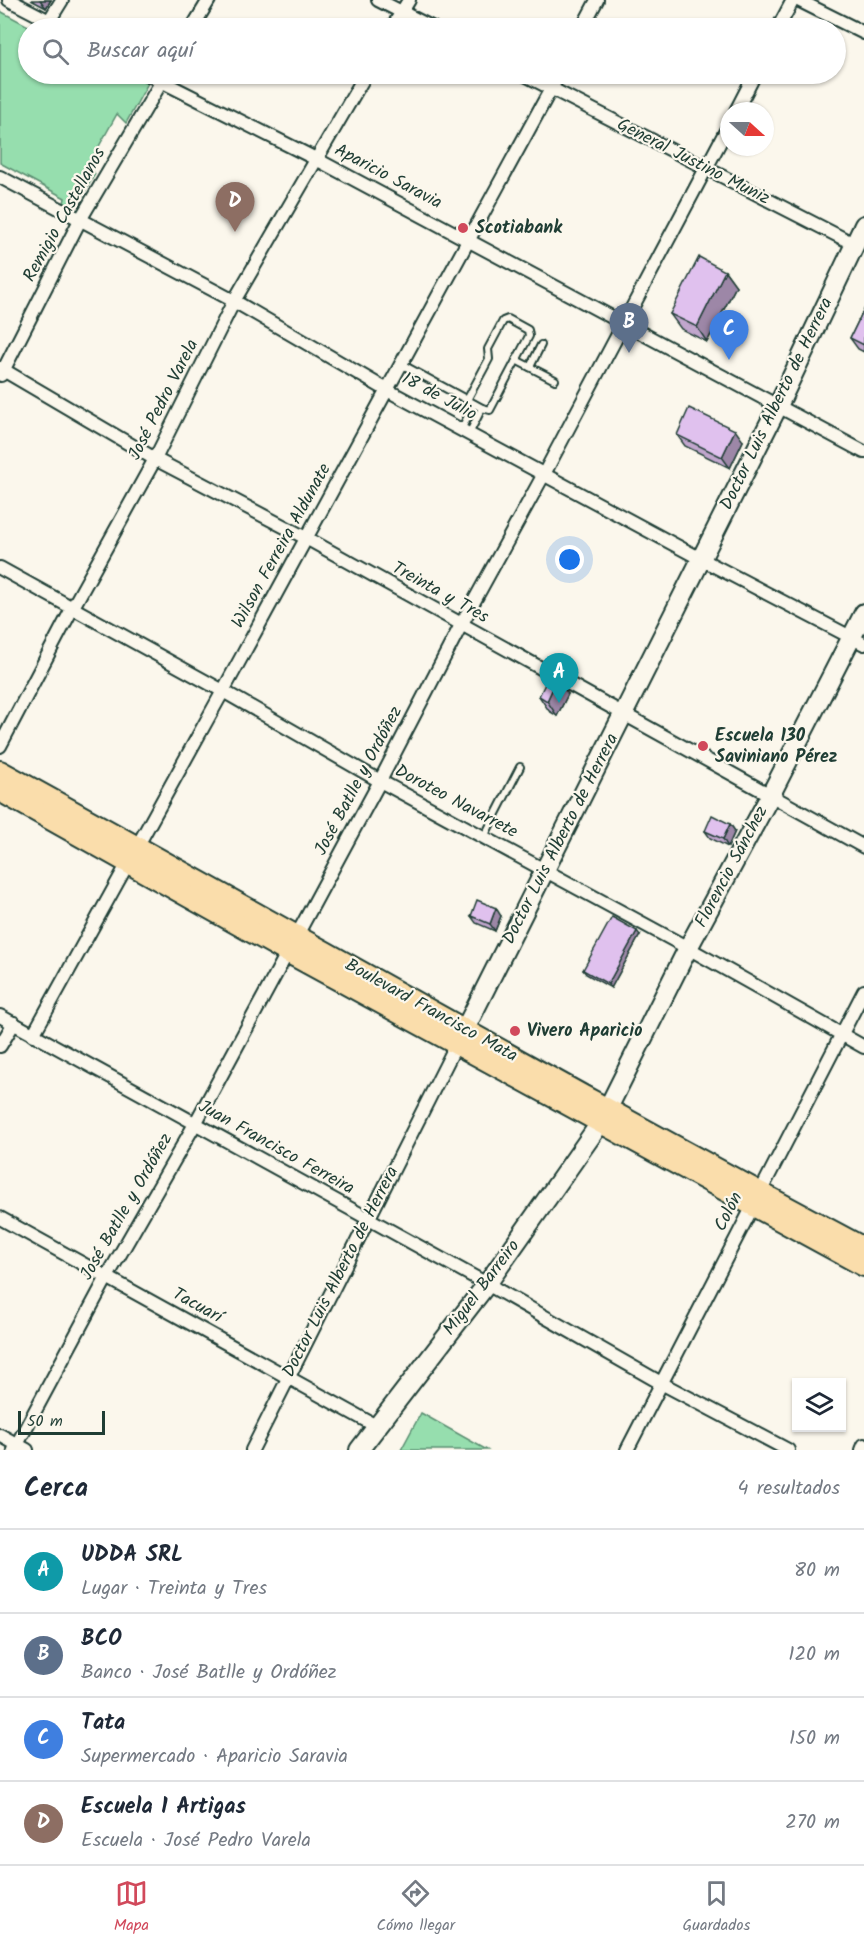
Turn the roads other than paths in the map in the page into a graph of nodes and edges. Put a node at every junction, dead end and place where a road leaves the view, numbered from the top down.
1 (9, 0) edge
2 (62, 0) edge
3 (209, 0) edge
4 (378, 0) edge
5 (409, 0) edge
6 (597, 0) edge
7 (793, 0) edge
8 (798, 0) edge
9 (402, 13) junction
10 (43, 18) edge
11 (51, 18) edge
12 (198, 18) edge
13 (399, 18) edge
14 (412, 18) edge
15 (587, 18) edge
16 (783, 18) edge
17 (834, 18) edge
18 (846, 24) edge
19 (864, 33) edge
20 (159, 84) edge
21 (176, 84) edge
22 (360, 84) edge
23 (544, 84) edge
24 (554, 84) edge
25 (750, 84) edge
26 (552, 88) junction
27 (741, 102) edge
28 (720, 142) edge
29 (316, 159) junction
30 (706, 169) junction
31 (0, 177) edge
32 (80, 220) junction
33 (864, 225) edge
34 (468, 241) junction
35 (859, 247) edge
36 (234, 301) junction
37 (624, 323) junction
38 (541, 345) dead end
39 (516, 360) junction
40 (401, 364) junction
41 (530, 367) junction
42 (1, 371) edge
43 (555, 380) dead end
44 (387, 390) junction
45 (467, 400) junction
46 (474, 404) junction
47 (778, 406) junction
48 (482, 408) junction
49 (465, 432) junction
50 (864, 452) edge
51 (155, 459) junction
52 (544, 474) junction
53 (306, 538) junction
54 (701, 559) junction
55 (0, 568) edge
56 (73, 607) junction
57 (864, 613) edge
58 (461, 625) junction
59 (858, 641) edge
60 (223, 691) junction
61 (623, 715) junction
62 (0, 746) edge
63 (520, 767) dead end
64 (0, 771) edge
65 (380, 781) junction
66 (0, 791) edge
67 (770, 796) junction
68 (484, 837) junction
69 (864, 847) edge
70 (133, 854) junction
71 (546, 871) junction
72 (292, 944) junction
73 (688, 948) junction
74 (864, 991) edge
75 (0, 1016) edge
76 (14, 1023) junction
77 (33, 1035) junction
78 (841, 1035) junction
79 (460, 1037) junction
80 (0, 1046) edge
81 (864, 1047) edge
82 (605, 1115) junction
83 (195, 1124) junction
84 (756, 1200) junction
85 (0, 1218) edge
86 (369, 1219) junction
87 (864, 1248) edge
88 (864, 1266) edge
89 (107, 1277) junction
90 (487, 1284) junction
91 (288, 1378) junction
92 (662, 1383) junction
93 (376, 1426) junction
94 (0, 1435) edge
95 (864, 1445) edge
96 (19, 1448) edge
97 (252, 1450) edge
98 (359, 1450) edge
99 (627, 1450) edge
100 (788, 1450) edge
101 (861, 1450) edge

1 - 10 street
2 - 11 street
3 - 12 street
4 - 9 street
5 - 9 street
6 - 15 street
7 - 16 street
8 - 17 street
9 - 13 street
9 - 14 street
18 - 19 street
20 - 32 street, Remigio Castellanos
21 - 29 street, Aparicio Saravia
22 - 29 street, José Pedro Varela
23 - 26 street, General Justino Muniz
24 - 26 street, Wilson Ferreira Aldunate
25 - 27 street
26 - 30 street, General Justino Muniz
26 - 34 street, Wilson Ferreira Aldunate
28 - 30 street, José Batlle y Ordóñez
29 - 34 street, Aparicio Saravia
29 - 36 street, José Pedro Varela
30 - 35 street, General Justino Muniz
30 - 37 street, José Batlle y Ordóñez
31 - 32 street, 18 de Julio
32 - 36 street, 18 de Julio
32 - 42 street, Remigio Castellanos
33 - 35 street, Doctor Luis Alberto de Herrera
34 - 37 street, Aparicio Saravia
34 - 40 street, Wilson Ferreira Aldunate
35 - 47 street, Doctor Luis Alberto de Herrera
36 - 44 street, 18 de Julio
36 - 51 street, José Pedro Varela
37 - 47 street, Aparicio Saravia
37 - 52 street, José Batlle y Ordóñez
38 - 41 lane
39 - 41 lane
39 - 45 lane
39 - 48 lane
40 - 44 street, Wilson Ferreira Aldunate
40 - 45 lane
41 - 43 lane
42 - 51 street, Treinta y Tres
44 - 49 street, 18 de Julio
44 - 53 street, Wilson Ferreira Aldunate
45 - 46 lane
46 - 48 lane
46 - 49 lane
47 - 50 street, Aparicio Saravia
47 - 54 street, Doctor Luis Alberto de Herrera
48 - 49 lane
49 - 52 street, 18 de Julio
51 - 53 street, Treinta y Tres
51 - 56 street, José Pedro Varela
52 - 54 street, 18 de Julio
52 - 58 street, José Batlle y Ordóñez
53 - 58 street, Treinta y Tres
53 - 60 street, Wilson Ferreira Aldunate
54 - 59 street, 18 de Julio
54 - 61 street, Doctor Luis Alberto de Herrera
55 - 56 street, Doroteo Navarrete
56 - 60 street, Doroteo Navarrete
56 - 62 street, José Pedro Varela
57 - 59 street, Florencio Sánchez
58 - 61 street, Treinta y Tres
58 - 65 street, José Batlle y Ordóñez
59 - 67 street, Florencio Sánchez
60 - 65 street, Doroteo Navarrete
60 - 70 street, Wilson Ferreira Aldunate
61 - 67 street, Treinta y Tres
61 - 71 street, Doctor Luis Alberto de Herrera
63 - 68 lane
64 - 70 main road, Boulevard Francisco Mata
65 - 68 street, Doroteo Navarrete
65 - 72 street, José Batlle y Ordóñez
66 - 70 main road, Boulevard Francisco Mata
67 - 69 street, Treinta y Tres
67 - 73 street, Florencio Sánchez
68 - 71 street, Doroteo Navarrete
70 - 72 main road, Boulevard Francisco Mata
70 - 77 street, Wilson Ferreira Aldunate
71 - 73 street, Doroteo Navarrete
71 - 79 street, Doctor Luis Alberto de Herrera
72 - 79 main road, Boulevard Francisco Mata
72 - 83 street, José Batlle y Ordóñez
73 - 78 street, Doroteo Navarrete
73 - 82 street, Florencio Sánchez
74 - 78 street, Colón
75 - 76 street, Juan Francisco Ferreira
76 - 77 street, Juan Francisco Ferreira
76 - 80 street
77 - 83 street, Juan Francisco Ferreira
78 - 81 street, Doroteo Navarrete
78 - 84 street, Colón
79 - 82 main road, Boulevard Francisco Mata
79 - 86 street, Doctor Luis Alberto de Herrera
82 - 84 main road, Boulevard Francisco Mata
82 - 90 street, Miguel Barreiro
83 - 86 street, Juan Francisco Ferreira
83 - 89 street, José Batlle y Ordóñez
84 - 87 main road, Boulevard Francisco Mata
84 - 88 main road, Boulevard Francisco Mata
84 - 92 street, Colón
85 - 89 street, Tacuarí
86 - 90 street, Juan Francisco Ferreira
86 - 91 street, Doctor Luis Alberto de Herrera
89 - 91 street, Tacuarí
89 - 96 street, José Batlle y Ordóñez
90 - 92 street, Juan Francisco Ferreira
90 - 93 street, Miguel Barreiro
91 - 93 street, Tacuarí
91 - 97 street, Doctor Luis Alberto de Herrera
92 - 99 street, Colón
92 - 100 street, Juan Francisco Ferreira
93 - 98 street, Miguel Barreiro
94 - 96 street
95 - 101 street

